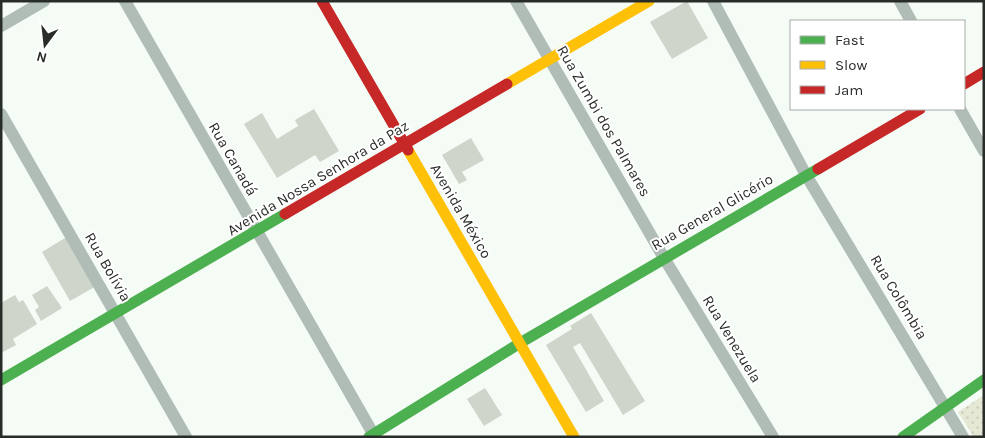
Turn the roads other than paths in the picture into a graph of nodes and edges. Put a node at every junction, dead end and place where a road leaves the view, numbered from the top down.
1 (44, 1) edge
2 (125, 1) edge
3 (322, 1) edge
4 (516, 1) edge
5 (649, 1) edge
6 (713, 1) edge
7 (900, 1) edge
8 (910, 20) edge
9 (1, 26) edge
10 (550, 60) junction
11 (984, 72) edge
12 (965, 83) edge
13 (918, 110) edge
14 (961, 110) edge
15 (1, 114) edge
16 (405, 144) junction
17 (984, 151) edge
18 (806, 175) junction
19 (256, 232) junction
20 (664, 258) junction
21 (116, 314) junction
22 (520, 342) junction
23 (1, 380) edge
24 (984, 380) edge
25 (946, 406) junction
26 (372, 436) edge
27 (186, 437) edge
28 (574, 437) edge
29 (773, 437) edge
30 (903, 437) edge
31 (964, 437) edge

1 - 9 street
2 - 19 street, Rua Canadá
3 - 16 main road, Avenida México
4 - 10 street, Rua Zumbi dos Palmares
5 - 10 main road, Avenida Nossa Senhora da Paz
6 - 18 street, Rua Colômbia
7 - 8 street
10 - 16 main road, Avenida Nossa Senhora da Paz
10 - 20 street, Rua Zumbi dos Palmares
11 - 12 main road
13 - 18 main road, Rua General Glicério
14 - 17 street
15 - 21 street, Rua Bolívia
16 - 19 main road, Avenida Nossa Senhora da Paz
16 - 22 main road, Avenida México
18 - 20 main road, Rua General Glicério
18 - 25 street, Rua Colômbia
19 - 21 main road, Avenida Nossa Senhora da Paz
19 - 26 street, Rua Canadá
20 - 22 main road, Rua General Glicério
20 - 29 street, Rua Venezuela
21 - 23 main road, Avenida Nossa Senhora da Paz
21 - 27 street, Rua Bolívia
22 - 26 main road, Rua General Glicério
22 - 28 main road, Avenida México
24 - 25 main road
25 - 30 main road
25 - 31 street, Rua Colômbia

